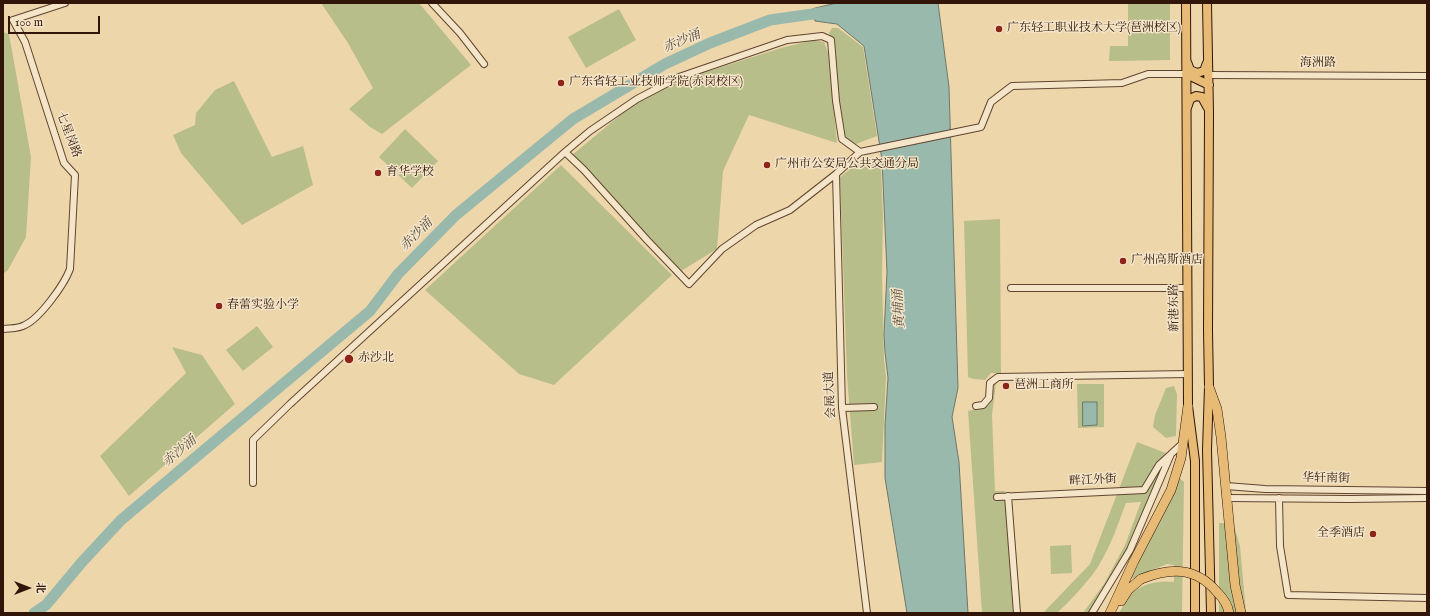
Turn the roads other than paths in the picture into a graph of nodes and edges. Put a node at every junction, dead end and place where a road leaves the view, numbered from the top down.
1 (65, 3) edge
2 (432, 3) edge
3 (1186, 3) edge
4 (1207, 3) edge
5 (1208, 59) junction
6 (1186, 60) junction
7 (484, 64) dead end
8 (1186, 74) junction
9 (1208, 75) junction
10 (1427, 76) edge
11 (1209, 85) junction
12 (1186, 113) junction
13 (1209, 113) junction
14 (564, 152) junction
15 (860, 152) junction
16 (836, 174) junction
17 (1011, 288) dead end
18 (1187, 288) junction
19 (3, 329) edge
20 (1188, 374) junction
21 (1209, 387) junction
22 (976, 406) dead end
23 (1188, 406) junction
24 (874, 407) dead end
25 (842, 408) junction
26 (1184, 442) junction
27 (1171, 454) junction
28 (253, 483) dead end
29 (1226, 486) junction
30 (1427, 491) edge
31 (1008, 496) junction
32 (997, 497) dead end
33 (1227, 498) junction
34 (1279, 498) junction
35 (1427, 498) edge
36 (1427, 598) edge
37 (866, 613) edge
38 (1017, 613) edge
39 (1092, 613) edge
40 (1110, 613) edge
41 (1114, 613) edge
42 (1194, 613) edge
43 (1211, 613) edge
44 (1229, 613) edge
45 (1241, 613) edge

1 - 19 street, 七星岗路
2 - 7 street
3 - 6 main road, 新港东路
4 - 5 main road
5 - 6 main road
5 - 9 main road
6 - 8 main road, 新港东路
8 - 11 main road
8 - 12 main road, 新港东路
8 - 15 street
9 - 10 street, 海洲路
9 - 11 main road
11 - 13 main road
12 - 13 main road
12 - 18 main road, 新港东路
13 - 21 main road
14 - 15 street
14 - 16 street
14 - 28 street
15 - 16 street
16 - 25 street, 会展大道
17 - 18 street
18 - 20 main road, 新港东路
20 - 22 street
20 - 23 main road, 新港东路
21 - 29 highway
21 - 43 main road
23 - 26 highway
23 - 42 main road, 新港东路
24 - 25 street
25 - 37 street, 会展大道
26 - 27 street
26 - 40 highway
27 - 31 street, 畔江外街
27 - 39 street
29 - 30 street, 华轩南街
29 - 33 highway
31 - 32 street, 畔江外街
31 - 38 street
33 - 34 street, 华轩南街
33 - 45 highway
34 - 35 street, 华轩南街
34 - 36 street
41 - 44 highway, bridge

